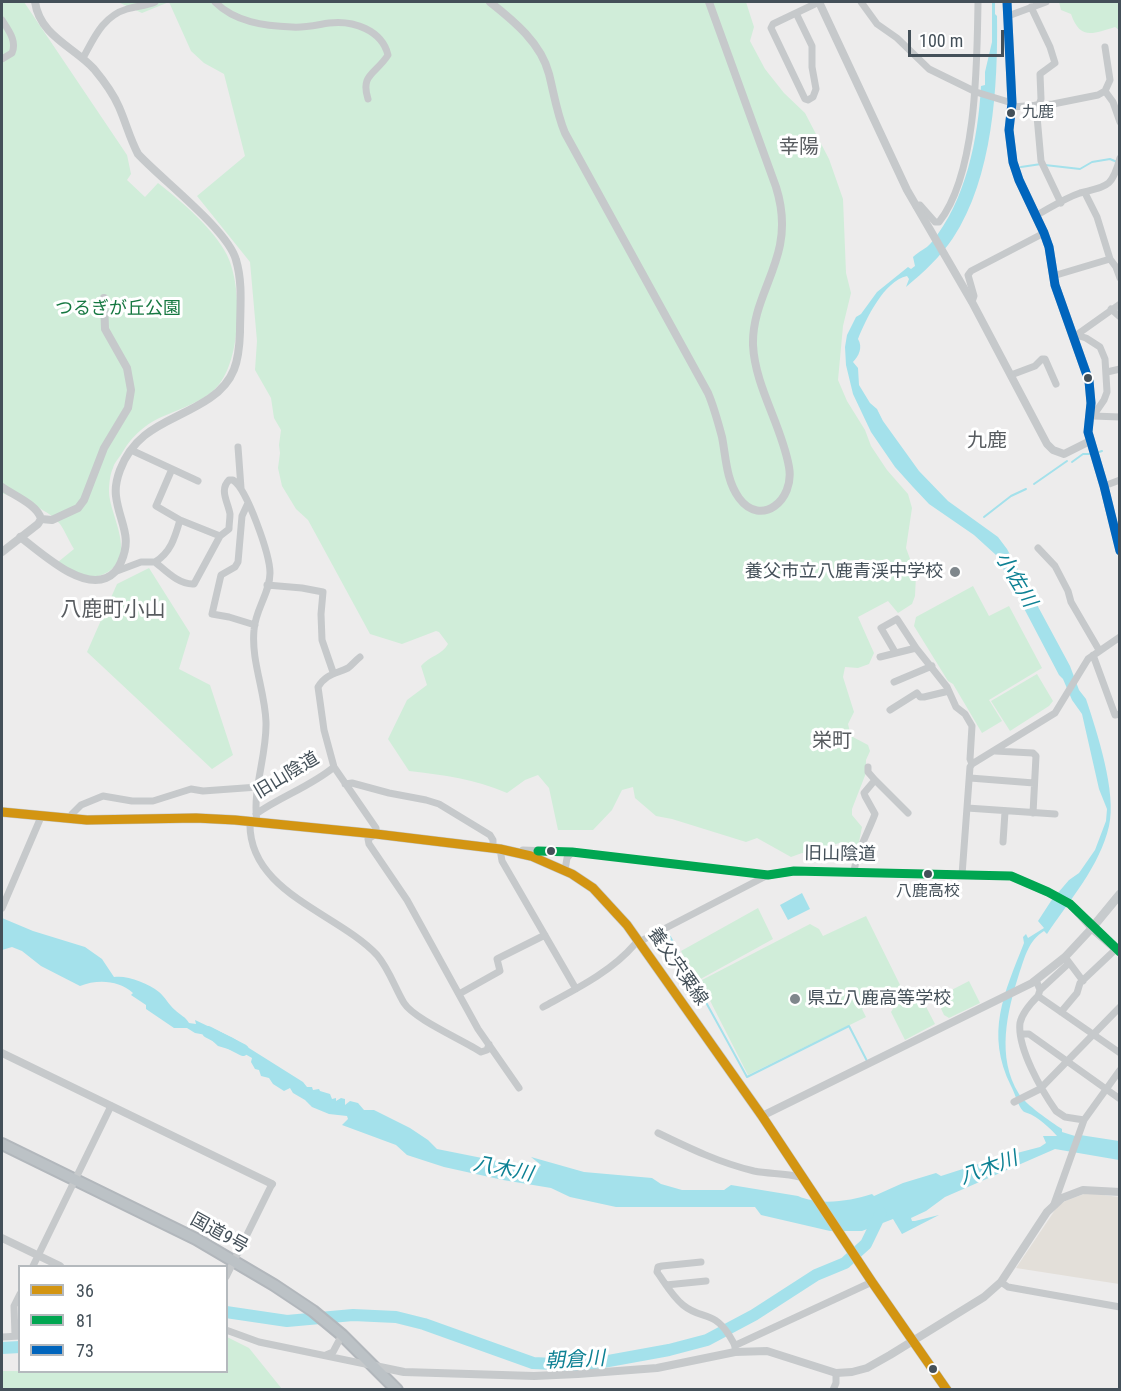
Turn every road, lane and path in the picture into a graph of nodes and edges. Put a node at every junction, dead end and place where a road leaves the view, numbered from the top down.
1 (35, 2) edge
2 (155, 2) edge
3 (215, 2) edge
4 (490, 2) edge
5 (709, 2) edge
6 (819, 2) edge
7 (861, 2) edge
8 (978, 2) edge
9 (1006, 2) edge
10 (1046, 2) edge
11 (1031, 7) junction
12 (796, 13) junction
13 (1008, 16) junction
14 (2, 20) edge
15 (1106, 47) dead end
16 (83, 58) junction
17 (2, 59) edge
18 (1104, 91) junction
19 (975, 92) junction
20 (368, 99) dead end
21 (1012, 105) junction
22 (1038, 105) junction
23 (1119, 122) edge
24 (1119, 158) edge
25 (1085, 193) junction
26 (1061, 203) junction
27 (916, 206) junction
28 (1036, 215) junction
29 (1044, 233) junction
30 (1110, 259) junction
31 (1053, 276) junction
32 (1119, 278) edge
33 (104, 298) dead end
34 (972, 302) junction
35 (1119, 304) edge
36 (1111, 309) junction
37 (1119, 317) edge
38 (1074, 336) junction
39 (1119, 369) edge
40 (1107, 372) junction
41 (1011, 375) junction
42 (1056, 384) dead end
43 (1091, 416) junction
44 (1119, 417) edge
45 (1090, 441) junction
46 (238, 447) dead end
47 (131, 450) junction
48 (172, 469) junction
49 (1119, 480) edge
50 (198, 481) dead end
51 (1104, 486) junction
52 (2, 487) edge
53 (241, 488) junction
54 (248, 503) junction
55 (41, 519) junction
56 (180, 520) junction
57 (220, 536) junction
58 (20, 537) junction
59 (1038, 548) dead end
60 (1119, 551) edge
61 (2, 552) edge
62 (155, 562) junction
63 (117, 571) junction
64 (267, 585) junction
65 (255, 625) junction
66 (1119, 637) edge
67 (916, 648) junction
68 (895, 652) junction
69 (1096, 652) junction
70 (360, 657) dead end
71 (880, 657) dead end
72 (932, 666) junction
73 (333, 672) junction
74 (894, 682) dead end
75 (949, 691) junction
76 (890, 710) dead end
77 (1118, 717) edge
78 (994, 751) junction
79 (972, 764) junction
80 (334, 767) junction
81 (868, 767) dead end
82 (970, 778) junction
83 (875, 780) junction
84 (1034, 783) junction
85 (345, 784) junction
86 (258, 787) junction
87 (967, 808) junction
88 (2, 812) edge
89 (1005, 812) junction
90 (908, 813) dead end
91 (1033, 813) junction
92 (1055, 814) dead end
93 (41, 817) junction
94 (71, 819) junction
95 (254, 819) junction
96 (376, 834) junction
97 (1003, 842) dead end
98 (497, 849) junction
99 (572, 852) junction
100 (565, 870) junction
101 (854, 872) junction
102 (768, 875) junction
103 (962, 875) junction
104 (1119, 894) edge
105 (2, 908) edge
106 (1092, 928) junction
107 (545, 935) junction
108 (639, 942) junction
109 (1118, 950) edge
110 (1066, 959) junction
111 (1083, 981) junction
112 (1034, 982) junction
113 (576, 989) junction
114 (1039, 993) junction
115 (459, 994) junction
116 (543, 1007) dead end
117 (1119, 1007) edge
118 (1061, 1012) junction
119 (1021, 1034) junction
120 (1092, 1035) junction
121 (489, 1044) junction
122 (2, 1053) edge
123 (1119, 1053) edge
124 (1066, 1061) junction
125 (1119, 1070) edge
126 (519, 1088) dead end
127 (1041, 1088) junction
128 (1106, 1089) junction
129 (1119, 1099) edge
130 (1014, 1102) dead end
131 (111, 1106) junction
132 (762, 1116) junction
133 (1083, 1120) junction
134 (658, 1133) dead end
135 (2, 1144) edge
136 (800, 1177) junction
137 (76, 1180) junction
138 (1063, 1182) junction
139 (272, 1184) joint
140 (1119, 1192) edge
141 (1070, 1194) junction
142 (1054, 1204) junction
143 (2, 1238) edge
144 (39, 1256) junction
145 (235, 1260) junction
146 (701, 1262) dead end
147 (34, 1265) edge
148 (58, 1265) edge
149 (228, 1273) edge
150 (870, 1280) junction
151 (706, 1281) dead end
152 (1001, 1282) junction
153 (666, 1285) junction
154 (18, 1298) edge
155 (1119, 1307) edge
156 (228, 1331) edge
157 (342, 1335) junction
158 (2, 1336) edge
159 (17, 1336) edge
160 (914, 1340) junction
161 (735, 1349) junction
162 (326, 1355) junction
163 (375, 1366) junction
164 (836, 1372) junction
165 (397, 1389) edge
166 (833, 1389) edge
167 (947, 1389) edge

1 - 16 street
2 - 16 street
3 - 20 street
4 - 5 street
6 - 12 street
6 - 27 street
7 - 19 street
8 - 19 street
9 - 13 main road
10 - 11 street
11 - 13 street
11 - 22 street
12 - 12 street
13 - 21 main road
14 - 17 street
15 - 18 street
16 - 47 street
18 - 22 street
18 - 23 street
19 - 21 street
19 - 27 street
21 - 22 street
21 - 28 main road
22 - 26 street
24 - 25 street
25 - 26 street
25 - 30 street
26 - 28 street
27 - 34 street
28 - 29 main road
29 - 31 main road
29 - 34 street
30 - 31 street
30 - 32 street
31 - 38 main road
33 - 55 street
34 - 41 street
35 - 36 street
36 - 37 street
36 - 38 street
38 - 40 street
38 - 43 main road
39 - 40 street
40 - 43 street
41 - 42 street
41 - 45 street
43 - 44 street
43 - 45 main road
45 - 51 main road
46 - 53 street
47 - 48 street
47 - 63 street
48 - 50 street
48 - 56 street
49 - 51 street
51 - 60 main road
52 - 55 street
53 - 54 street
53 - 57 street
54 - 64 street
54 - 65 street
55 - 58 street
56 - 57 street
56 - 62 street
57 - 62 street
58 - 61 street
58 - 63 street
59 - 69 street
62 - 63 street
64 - 65 street
64 - 73 street
65 - 86 street
66 - 69 street
67 - 68 street
67 - 68 street
67 - 72 street
68 - 71 street
69 - 77 street
69 - 78 street
70 - 73 street
72 - 74 street
72 - 75 street
73 - 80 street
75 - 76 street
75 - 79 street
78 - 79 street
78 - 84 street
79 - 82 street
80 - 85 street, 旧山陰道
80 - 95 street, 旧山陰道
81 - 83 street
82 - 84 street
82 - 87 street
83 - 90 street
83 - 101 street
84 - 91 street
85 - 96 street, 旧山陰道
85 - 98 street
86 - 94 street, 旧山陰道
86 - 95 street, 旧山陰道
87 - 89 street
87 - 103 street
88 - 93 main road, 養父宍粟線
89 - 91 street
89 - 97 street
91 - 92 street
93 - 94 main road, 養父宍粟線
93 - 105 street
94 - 95 main road, 養父宍粟線
95 - 96 main road, 養父宍粟線
95 - 121 street
96 - 98 main road, 養父宍粟線
96 - 115 street
98 - 99 street, 旧山陰道
98 - 100 main road, 養父宍粟線
98 - 107 street
99 - 100 street
99 - 102 street, 旧山陰道
100 - 108 main road, 養父宍粟線
101 - 102 street, 旧山陰道
101 - 103 street, 旧山陰道
102 - 108 street
103 - 106 street, 旧山陰道
104 - 106 main road
106 - 109 main road
106 - 110 street
107 - 113 street
107 - 115 street
108 - 113 street
108 - 132 main road, 養父宍粟線
109 - 111 street
110 - 111 street
110 - 112 street
110 - 114 street
111 - 118 street
112 - 114 street
112 - 132 street
113 - 116 street
114 - 118 street
114 - 119 street
115 - 121 street
117 - 120 street
118 - 120 street
119 - 124 street
119 - 127 street
120 - 123 street
120 - 124 street
121 - 126 street
122 - 131 street
124 - 127 street
124 - 128 street
125 - 128 street
127 - 130 street
127 - 133 street
128 - 129 street
128 - 133 street
131 - 137 street
131 - 139 street
132 - 136 main road, 養父宍粟線
133 - 138 street
134 - 136 street
135 - 137 highway, 国道9号
136 - 150 main road, 養父宍粟線
137 - 144 street
137 - 145 highway, 国道9号
138 - 141 street
138 - 142 street
139 - 145 street
140 - 141 street
141 - 142 street
142 - 152 street
143 - 144 street
144 - 147 street
144 - 148 street
145 - 149 street
145 - 157 highway, 国道9号
146 - 153 street
150 - 160 main road, 養父宍粟線
150 - 161 street
151 - 153 street
152 - 155 street
152 - 160 street
153 - 161 street
154 - 159 street
156 - 162 street
157 - 162 street
157 - 163 highway, 国道9号
158 - 159 street
160 - 164 street
160 - 167 main road, 養父宍粟線
161 - 163 street
161 - 164 street
162 - 163 street
163 - 165 highway, 国道9号
164 - 166 street

